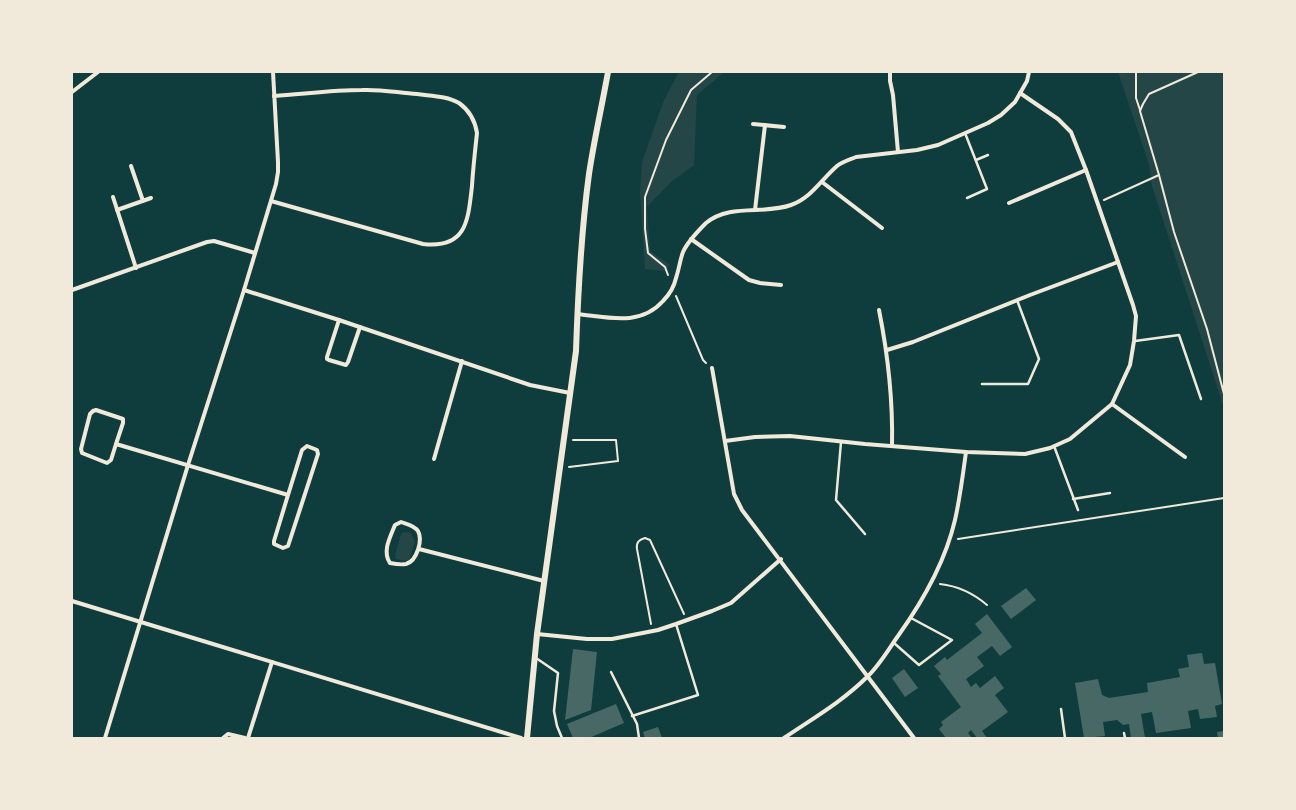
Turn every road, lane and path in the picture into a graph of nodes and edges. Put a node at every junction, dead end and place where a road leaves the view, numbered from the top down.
1 (98, 72) edge
2 (273, 72) edge
3 (608, 72) edge
4 (712, 72) edge
5 (890, 72) edge
6 (1029, 72) edge
7 (1196, 72) edge
8 (1136, 73) edge
9 (72, 92) edge
10 (1020, 93) junction
11 (274, 96) junction
12 (1140, 111) junction
13 (753, 124) dead end
14 (765, 125) junction
15 (784, 127) dead end
16 (965, 133) junction
17 (898, 152) junction
18 (988, 155) dead end
19 (976, 160) junction
20 (131, 166) dead end
21 (1086, 170) junction
22 (1159, 175) junction
23 (822, 182) junction
24 (113, 197) dead end
25 (151, 198) dead end
26 (967, 198) dead end
27 (143, 201) junction
28 (271, 201) junction
29 (1009, 203) dead end
30 (1098, 203) junction
31 (117, 210) junction
32 (755, 210) junction
33 (882, 228) dead end
34 (691, 239) junction
35 (255, 253) junction
36 (1118, 262) junction
37 (136, 268) junction
38 (781, 285) dead end
39 (672, 287) junction
40 (72, 290) edge
41 (244, 290) junction
42 (1017, 300) junction
43 (879, 310) dead end
44 (577, 314) junction
45 (339, 320) junction
46 (360, 327) junction
47 (1134, 341) junction
48 (887, 350) junction
49 (462, 361) junction
50 (712, 368) joint
51 (982, 384) dead end
52 (570, 393) junction
53 (1224, 394) edge
54 (1201, 399) dead end
55 (1112, 404) junction
56 (564, 439) junction
57 (725, 441) junction
58 (841, 441) junction
59 (116, 444) junction
60 (892, 446) junction
61 (1054, 446) junction
62 (966, 452) junction
63 (1185, 457) dead end
64 (434, 459) dead end
65 (188, 465) junction
66 (560, 468) junction
67 (1110, 493) dead end
68 (288, 495) junction
69 (1224, 498) edge
70 (1074, 499) junction
71 (1078, 510) dead end
72 (865, 534) dead end
73 (949, 540) junction
74 (419, 549) junction
75 (780, 559) junction
76 (544, 581) junction
77 (932, 583) junction
78 (72, 601) edge
79 (987, 605) dead end
80 (911, 618) junction
81 (140, 621) junction
82 (687, 621) junction
83 (676, 624) junction
84 (652, 631) junction
85 (537, 634) junction
86 (894, 643) junction
87 (535, 657) junction
88 (272, 662) junction
89 (611, 672) dead end
90 (868, 677) junction
91 (1061, 709) dead end
92 (632, 716) junction
93 (1124, 733) dead end
94 (105, 738) edge
95 (223, 738) edge
96 (245, 738) edge
97 (248, 738) edge
98 (521, 738) edge
99 (527, 738) edge
100 (562, 738) edge
101 (639, 738) edge
102 (784, 738) edge
103 (914, 738) edge
104 (1065, 738) edge
105 (1125, 738) edge

1 - 9 street
2 - 11 street
3 - 44 street
4 - 39 path
5 - 17 street
6 - 10 street
7 - 12 path
8 - 12 path
10 - 16 street
10 - 21 street
11 - 28 street
11 - 28 street
12 - 22 path
13 - 14 street
14 - 15 street
14 - 32 street
16 - 17 street
16 - 19 lane
17 - 23 street
18 - 19 lane
19 - 26 lane
20 - 27 street
21 - 29 street
21 - 30 street
22 - 30 path
22 - 53 path
23 - 32 street
23 - 33 street
24 - 31 street
25 - 27 street
27 - 31 street
28 - 35 street
30 - 36 street
31 - 37 street
32 - 34 street
34 - 38 street
34 - 39 street
35 - 37 street
35 - 41 street
36 - 42 street
36 - 47 street
37 - 40 street
39 - 44 street
39 - 50 path
41 - 45 street
41 - 65 street
42 - 48 street
42 - 51 lane
43 - 48 street
44 - 52 street
45 - 46 street
45 - 46 street
46 - 49 street
47 - 54 lane
47 - 55 street
48 - 60 street
49 - 52 street
49 - 64 street
50 - 57 street
52 - 56 street
55 - 61 street
55 - 63 street
56 - 66 street
56 - 66 path
57 - 58 street
57 - 75 street
58 - 60 street
58 - 72 lane
59 - 59 street
59 - 65 street
60 - 62 street
61 - 62 street
61 - 70 lane
62 - 73 street
65 - 68 street
65 - 81 street
66 - 76 street
67 - 70 lane
68 - 68 street
69 - 73 path
70 - 71 lane
73 - 77 street
74 - 74 street
74 - 76 street
75 - 82 street
75 - 90 street
76 - 85 street
77 - 79 path
77 - 80 street
78 - 81 street
80 - 86 street
80 - 86 lane
81 - 88 street
81 - 94 street
82 - 83 street
82 - 84 path
83 - 84 street
83 - 92 lane
84 - 85 street
85 - 87 street
86 - 90 street
87 - 99 street
87 - 100 lane
88 - 97 street
88 - 98 street
89 - 92 lane
90 - 102 street
90 - 103 street
91 - 104 lane
92 - 101 lane
93 - 105 lane
95 - 96 street

